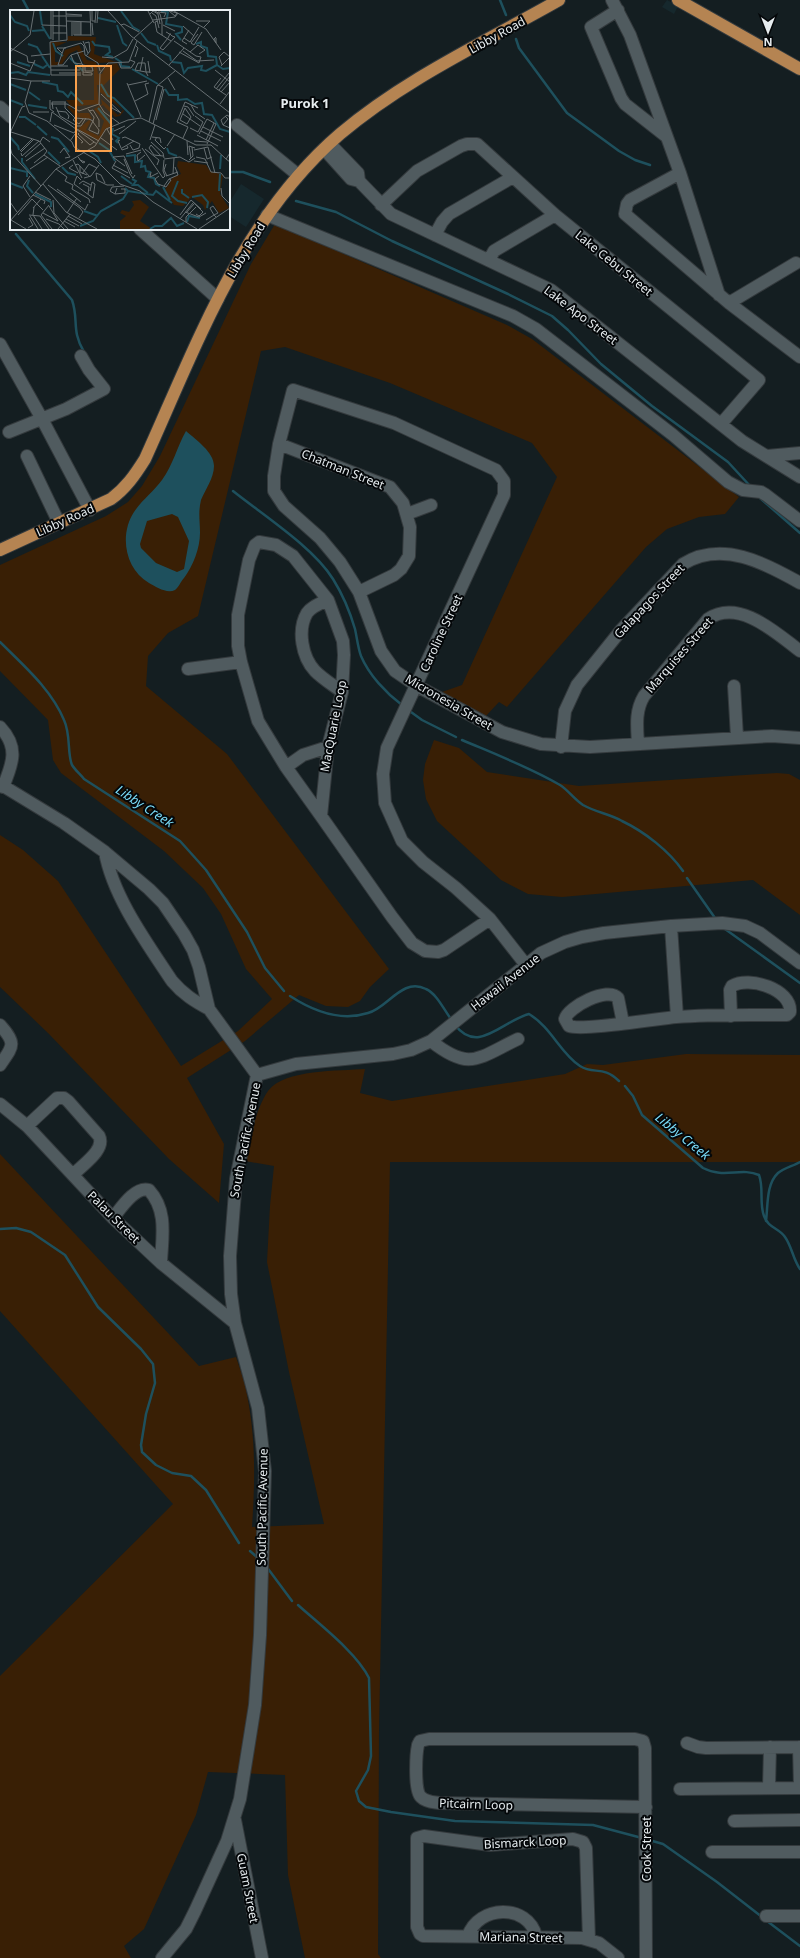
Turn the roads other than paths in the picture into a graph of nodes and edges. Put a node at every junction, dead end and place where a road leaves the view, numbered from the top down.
1 (559, 0) edge
2 (678, 0) edge
3 (615, 5) edge
4 (800, 69) edge
5 (0, 107) edge
6 (10, 116) edge
7 (237, 125) dead end
8 (667, 137) junction
9 (326, 147) junction
10 (680, 173) junction
11 (298, 175) junction
12 (513, 177) junction
13 (381, 205) junction
14 (267, 215) junction
15 (555, 215) junction
16 (141, 230) edge
17 (435, 235) junction
18 (489, 260) junction
19 (796, 263) dead end
20 (719, 295) junction
21 (218, 299) junction
22 (729, 303) junction
23 (0, 344) edge
24 (81, 356) dead end
25 (800, 357) edge
26 (293, 390) joint
27 (42, 419) junction
28 (721, 424) junction
29 (9, 432) dead end
30 (279, 444) junction
31 (800, 453) edge
32 (27, 456) dead end
33 (766, 456) junction
34 (797, 470) edge
35 (431, 505) dead end
36 (90, 510) junction
37 (407, 514) junction
38 (800, 521) edge
39 (59, 523) junction
40 (0, 550) edge
41 (800, 583) edge
42 (359, 592) junction
43 (328, 600) junction
44 (800, 651) edge
45 (241, 662) junction
46 (188, 669) dead end
47 (417, 686) junction
48 (734, 686) dead end
49 (342, 692) junction
50 (0, 727) edge
51 (737, 737) junction
52 (800, 738) edge
53 (638, 744) junction
54 (328, 747) junction
55 (561, 747) junction
56 (286, 767) junction
57 (2, 786) edge
58 (321, 816) junction
59 (105, 852) junction
60 (490, 919) junction
61 (670, 926) junction
62 (800, 963) edge
63 (526, 965) junction
64 (209, 1009) junction
65 (731, 1016) junction
66 (677, 1017) junction
67 (622, 1023) junction
68 (0, 1026) edge
69 (518, 1039) dead end
70 (431, 1041) junction
71 (0, 1065) edge
72 (257, 1075) junction
73 (0, 1104) edge
74 (27, 1126) junction
75 (73, 1175) junction
76 (113, 1218) junction
77 (161, 1263) junction
78 (235, 1323) junction
79 (643, 1742) joint
80 (687, 1743) dead end
81 (770, 1747) junction
82 (799, 1747) edge
83 (769, 1788) junction
84 (680, 1789) dead end
85 (646, 1807) junction
86 (235, 1819) junction
87 (800, 1820) edge
88 (734, 1821) dead end
89 (712, 1852) dead end
90 (800, 1852) edge
91 (766, 1916) dead end
92 (800, 1916) edge
93 (420, 1934) joint
94 (468, 1936) junction
95 (536, 1936) junction
96 (589, 1940) junction
97 (162, 1958) edge
98 (262, 1958) edge
99 (618, 1958) edge
100 (646, 1958) edge

1 - 9 main road, Libby Road
2 - 4 main road
3 - 8 street
3 - 8 street
5 - 6 street
7 - 11 street
8 - 10 street
9 - 11 main road, Libby Road
9 - 13 street, Lake Apo Street
10 - 20 street
10 - 20 street
11 - 14 main road, Libby Road
12 - 13 street, Lake Cebu Street
12 - 15 street, Lake Cebu Street
12 - 17 street
13 - 17 street, Lake Apo Street
14 - 21 main road, Libby Road
14 - 38 street
15 - 18 street
15 - 28 street, Lake Cebu Street
16 - 21 street
17 - 18 street, Lake Apo Street
18 - 28 street, Lake Apo Street
19 - 22 street
20 - 22 street
21 - 36 main road, Libby Road
22 - 25 street
23 - 27 street
24 - 27 street
26 - 30 street, Micronesia Street
26 - 47 street, Caroline Street
27 - 29 street
27 - 36 street
28 - 33 street, Lake Apo Street
30 - 37 street, Chatman Street
30 - 42 street, Micronesia Street
31 - 33 street
32 - 39 street
33 - 34 street, Lake Apo Street
35 - 37 street
36 - 39 main road, Libby Road
37 - 42 street, Chatman Street
39 - 40 main road, Libby Road
41 - 55 street, Galapagos Street
42 - 47 street, Micronesia Street
43 - 45 street, MacQuarie Loop
43 - 49 street, MacQuarie Loop
43 - 49 street
44 - 53 street, Marquises Street
45 - 46 street
45 - 56 street, MacQuarie Loop
47 - 55 street, Micronesia Street
47 - 60 street, Caroline Street
48 - 51 street
49 - 54 street, MacQuarie Loop
50 - 57 street
51 - 52 street, Micronesia Street
51 - 53 street, Micronesia Street
53 - 55 street, Micronesia Street
54 - 56 street
54 - 58 street, MacQuarie Loop
56 - 58 street, MacQuarie Loop
57 - 59 street, South Pacific Avenue
58 - 60 street, MacQuarie Loop
59 - 64 street, South Pacific Avenue
59 - 64 street, South Pacific Avenue
60 - 63 street, Caroline Street
61 - 62 street, Hawaii Avenue
61 - 63 street, Hawaii Avenue
61 - 66 street
63 - 70 street, Hawaii Avenue
64 - 72 street, South Pacific Avenue
65 - 65 street
65 - 66 street
66 - 67 street
67 - 67 street
68 - 71 street
69 - 70 street
70 - 72 street, Hawaii Avenue
72 - 78 street, South Pacific Avenue
73 - 74 street, Palau Street
74 - 75 street, Palau Street
74 - 75 street
75 - 76 street, Palau Street
76 - 77 street, Palau Street
76 - 77 street
77 - 78 street, Palau Street
78 - 86 street, South Pacific Avenue
79 - 85 street, Cook Street
79 - 85 street, Pitcairn Loop
80 - 81 street
81 - 82 street
81 - 83 street
82 - 83 street
83 - 84 street
85 - 100 street, Cook Street
86 - 97 street, South Pacific Avenue
86 - 98 street, Guam Street
87 - 88 street
89 - 90 street
91 - 92 street
93 - 94 street, Mariana Street
93 - 96 street, Bismarck Loop
94 - 95 street, Mariana Street
94 - 95 street
95 - 96 street, Mariana Street
96 - 99 street, Mariana Street

